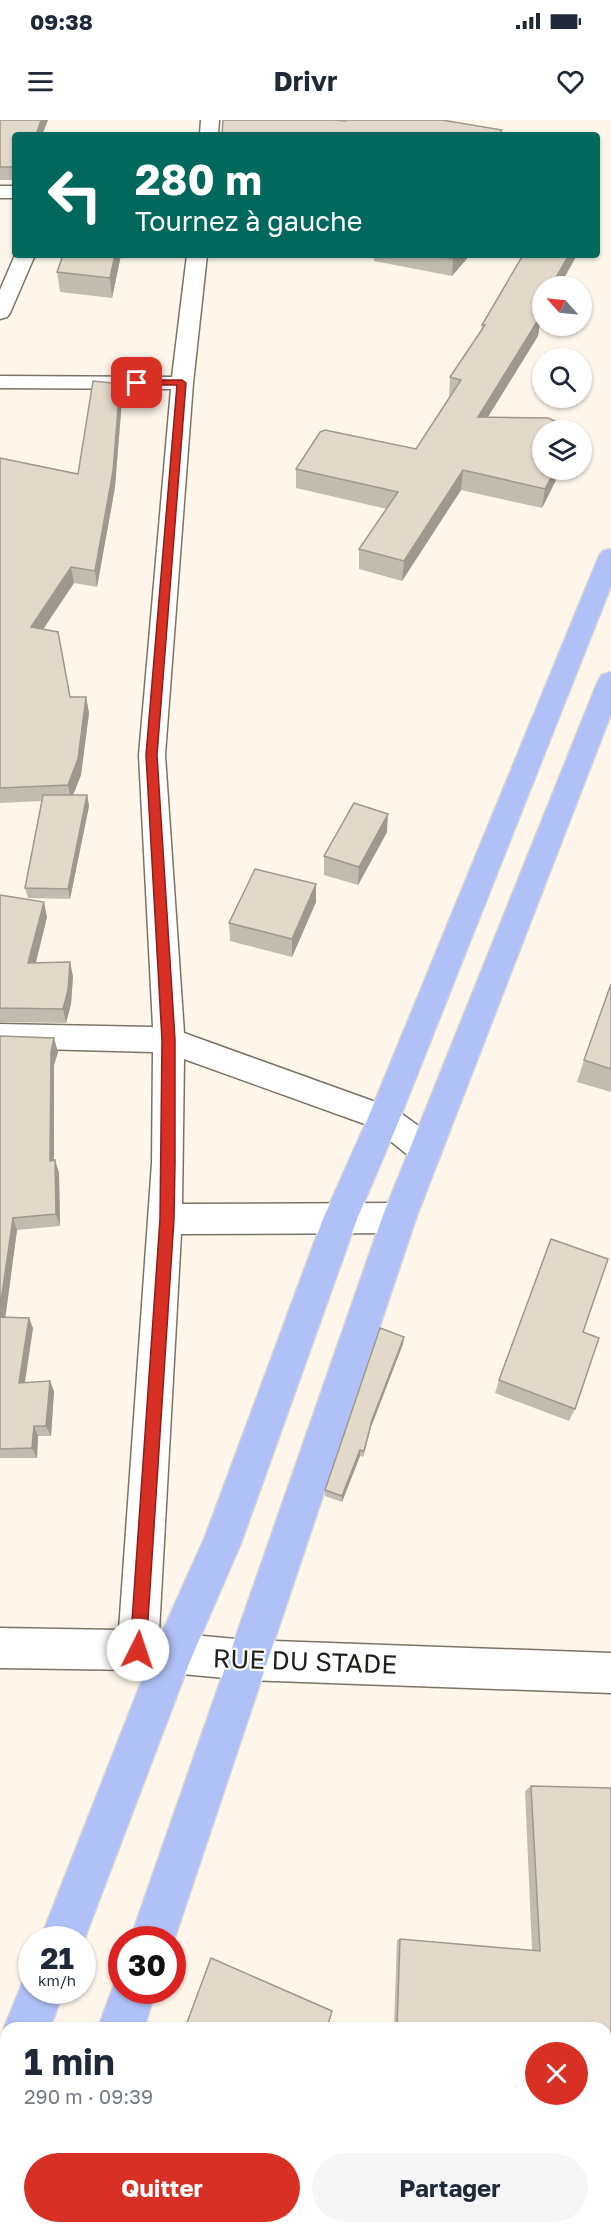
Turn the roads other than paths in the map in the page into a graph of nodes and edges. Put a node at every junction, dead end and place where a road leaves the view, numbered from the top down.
1 (24, 258) edge
2 (197, 258) edge
3 (0, 313) edge
4 (0, 382) edge
5 (182, 383) junction
6 (611, 556) edge
7 (611, 681) edge
8 (0, 1036) edge
9 (169, 1040) junction
10 (384, 1118) junction
11 (426, 1150) junction
12 (399, 1218) junction
13 (167, 1219) junction
14 (340, 1219) junction
15 (0, 1648) edge
16 (155, 1653) junction
17 (247, 1660) junction
18 (611, 1673) edge
19 (67, 1926) edge
20 (157, 1926) edge
21 (36, 2004) edge
22 (129, 2004) edge
23 (29, 2022) edge
24 (123, 2022) edge

1 - 3 street
2 - 5 street
4 - 5 street
5 - 9 street
6 - 10 main road
7 - 11 main road
8 - 9 street
9 - 10 street
9 - 13 street
10 - 11 street
10 - 14 main road
11 - 12 main road
12 - 14 street
12 - 17 main road
13 - 14 street
13 - 16 street
14 - 16 main road
15 - 16 street, RUE DU STADE
16 - 17 street, RUE DU STADE
16 - 19 main road
17 - 18 street, RUE DU STADE
17 - 20 main road
21 - 23 main road
22 - 24 main road

